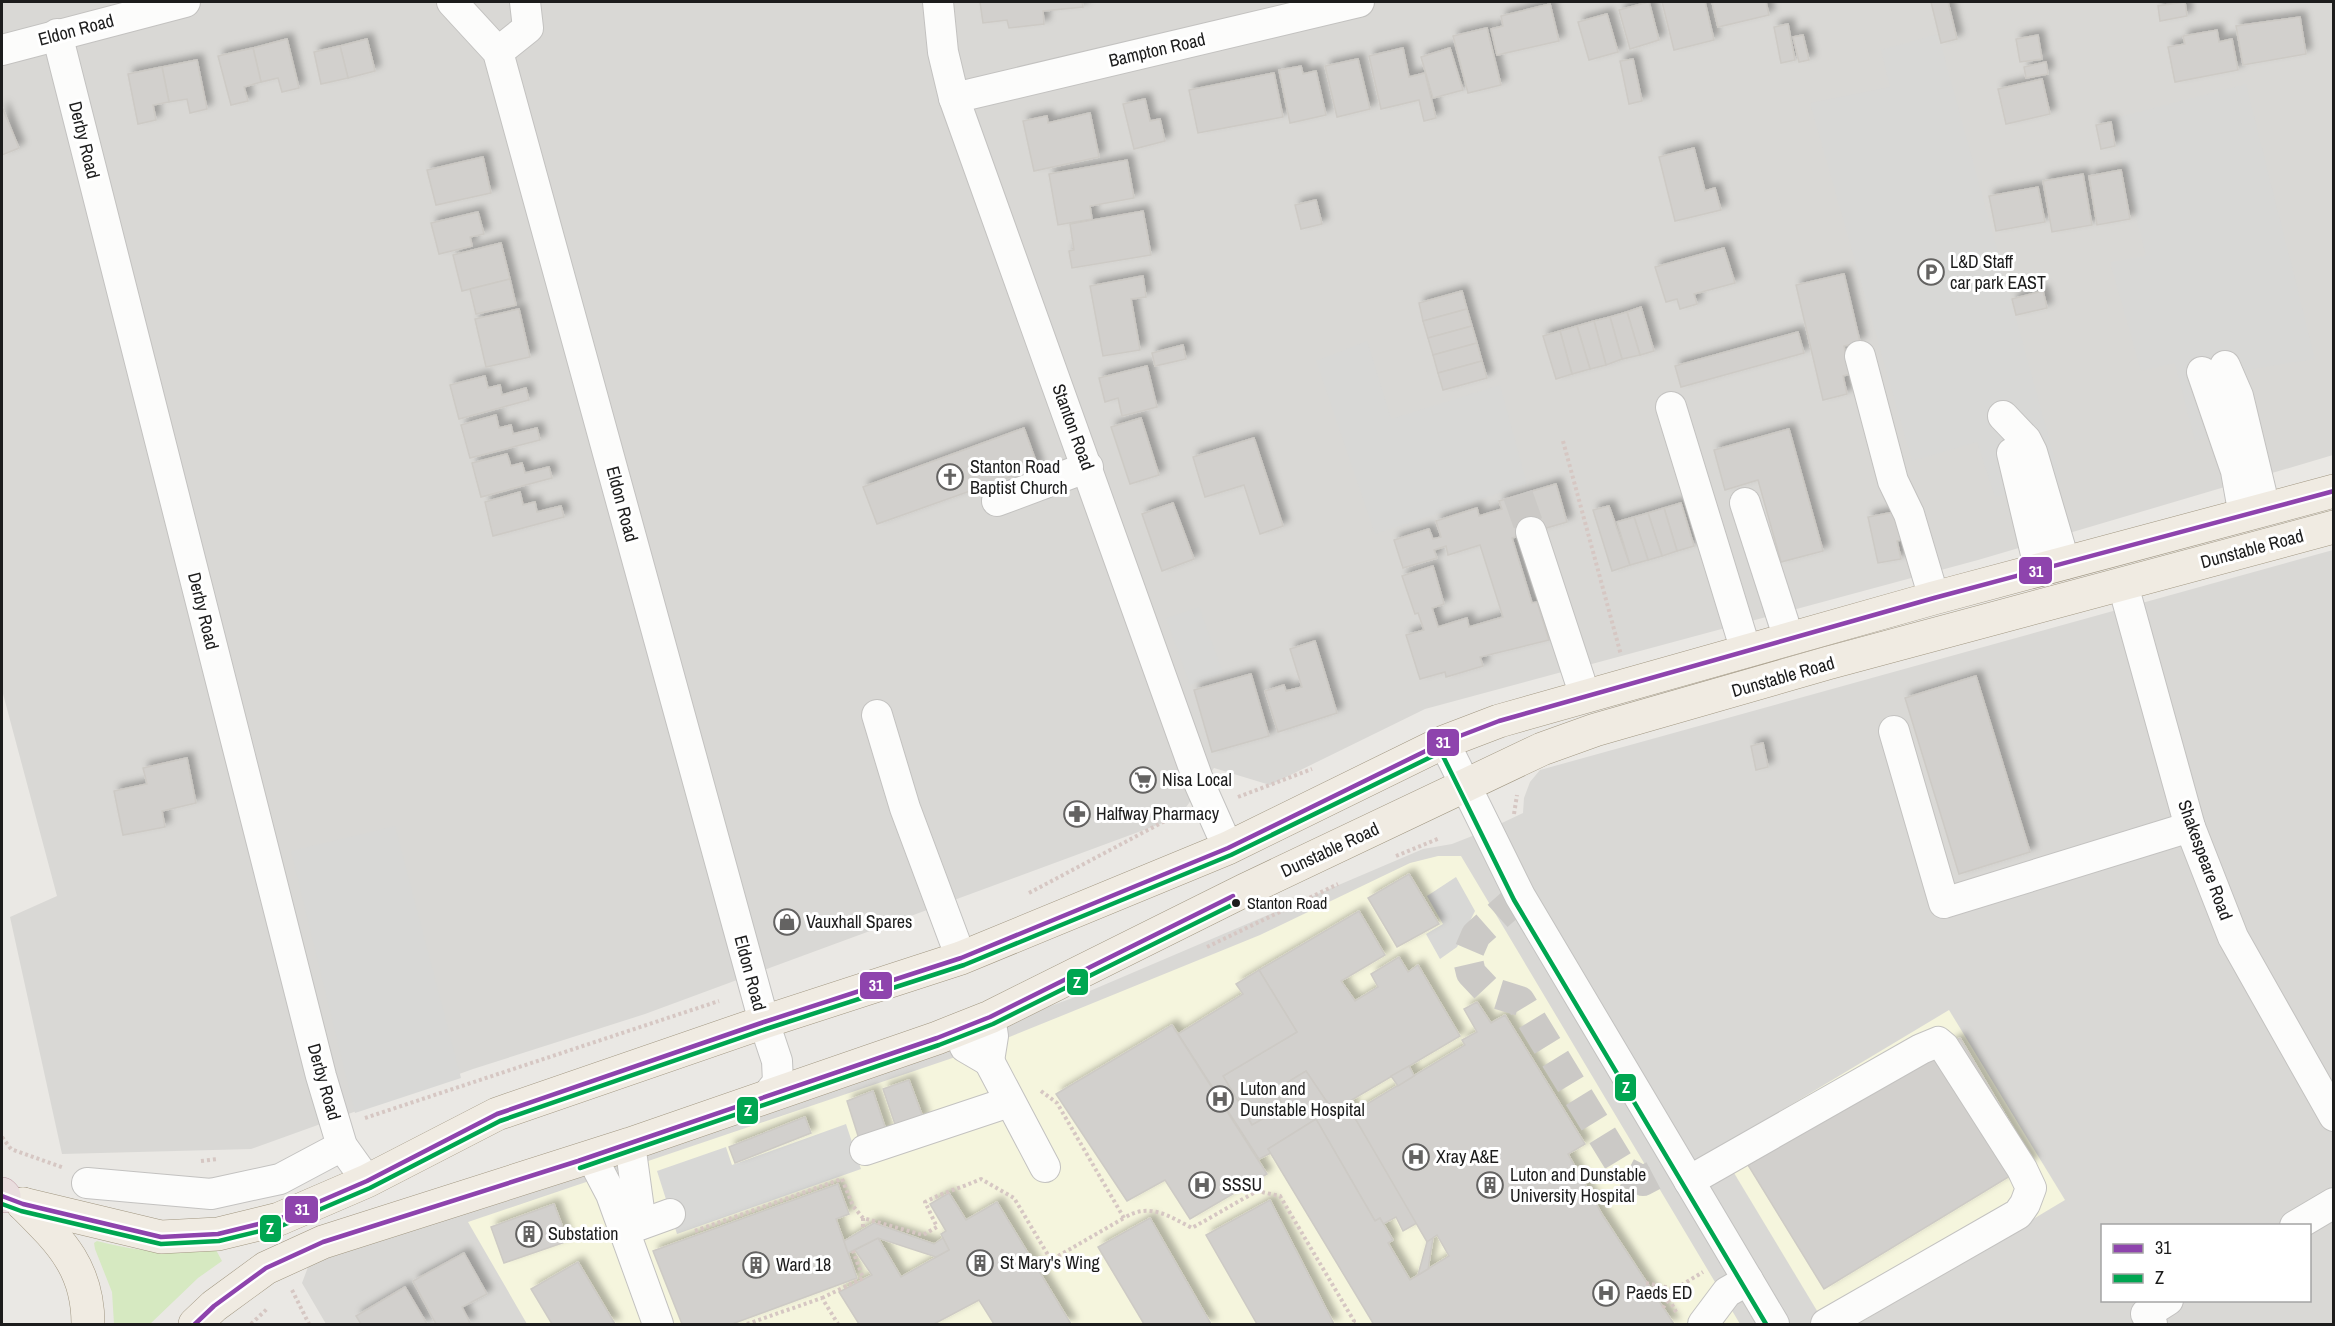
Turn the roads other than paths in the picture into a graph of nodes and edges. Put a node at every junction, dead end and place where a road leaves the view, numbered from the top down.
1 (185, 2) edge
2 (452, 2) edge
3 (525, 2) edge
4 (938, 2) edge
5 (1359, 2) edge
6 (57, 34) junction
7 (2, 50) edge
8 (498, 52) junction
9 (954, 98) junction
10 (1860, 356) dead end
11 (2214, 369) dead end
12 (1671, 407) dead end
13 (1088, 467) junction
14 (2334, 491) edge
15 (997, 501) dead end
16 (1745, 503) dead end
17 (2255, 513) junction
18 (2334, 527) edge
19 (1531, 532) tunnel mouth
20 (2123, 585) junction
21 (1935, 598) junction
22 (1789, 639) junction
23 (1746, 651) junction
24 (1585, 696) junction
25 (878, 715) dead end
26 (1894, 731) dead end
27 (1444, 742) junction
28 (1467, 785) junction
29 (2190, 827) junction
30 (1227, 848) junction
31 (961, 958) junction
32 (990, 1017) junction
33 (764, 1022) junction
34 (958, 1029) junction
35 (989, 1061) junction
36 (766, 1097) junction
37 (1009, 1102) junction
38 (2334, 1116) edge
39 (630, 1144) junction
40 (342, 1146) junction
41 (865, 1150) dead end
42 (585, 1159) junction
43 (1045, 1167) dead end
44 (367, 1181) junction
45 (1689, 1181) junction
46 (87, 1183) road end
47 (7, 1197) edge
48 (2334, 1203) edge
49 (679, 1224) road end
50 (2298, 1224) edge
51 (632, 1227) junction
52 (1748, 1280) junction
53 (2165, 1302) edge
54 (204, 1315) edge
55 (88, 1324) edge
56 (658, 1324) edge
57 (1703, 1324) edge
58 (1774, 1324) edge
59 (1826, 1324) edge
60 (2152, 1324) edge

1 - 6 street, Eldon Road
2 - 8 street, Eldon Road
3 - 8 street
4 - 9 street, Stanton Road
5 - 9 street, Bampton Road
6 - 7 street, Eldon Road
6 - 40 street, Derby Road
8 - 33 street, Eldon Road
9 - 13 street, Stanton Road
10 - 21 street
11 - 17 street
12 - 23 street
13 - 15 street
13 - 30 street, Stanton Road
14 - 17 main road, Dunstable Road
16 - 22 street
17 - 21 main road, Dunstable Road
18 - 20 main road, Dunstable Road
19 - 24 street
20 - 28 main road, Dunstable Road
20 - 29 street, Shakespeare Road
21 - 22 main road, Dunstable Road
22 - 23 main road, Dunstable Road
23 - 24 main road, Dunstable Road
24 - 27 main road, Dunstable Road
25 - 31 street
26 - 29 street
27 - 28 street
27 - 30 main road, Dunstable Road
28 - 32 main road, Dunstable Road
28 - 45 street
29 - 38 street, Shakespeare Road
30 - 31 main road, Dunstable Road
31 - 33 main road, Dunstable Road
32 - 34 main road, Dunstable Road
32 - 35 street
33 - 36 street, Eldon Road
33 - 44 main road, Dunstable Road
34 - 35 street
34 - 36 main road, Dunstable Road
35 - 37 street
36 - 39 main road, Dunstable Road
37 - 41 street
37 - 43 street
39 - 42 main road, Dunstable Road
39 - 51 street
40 - 44 street, Derby Road
40 - 46 street
42 - 51 street
42 - 54 main road, Dunstable Road
44 - 47 main road, Dunstable Road
45 - 52 street
45 - 59 street
47 - 55 main road
48 - 50 street
49 - 51 street
51 - 56 street
52 - 57 street
52 - 58 street
53 - 60 street

